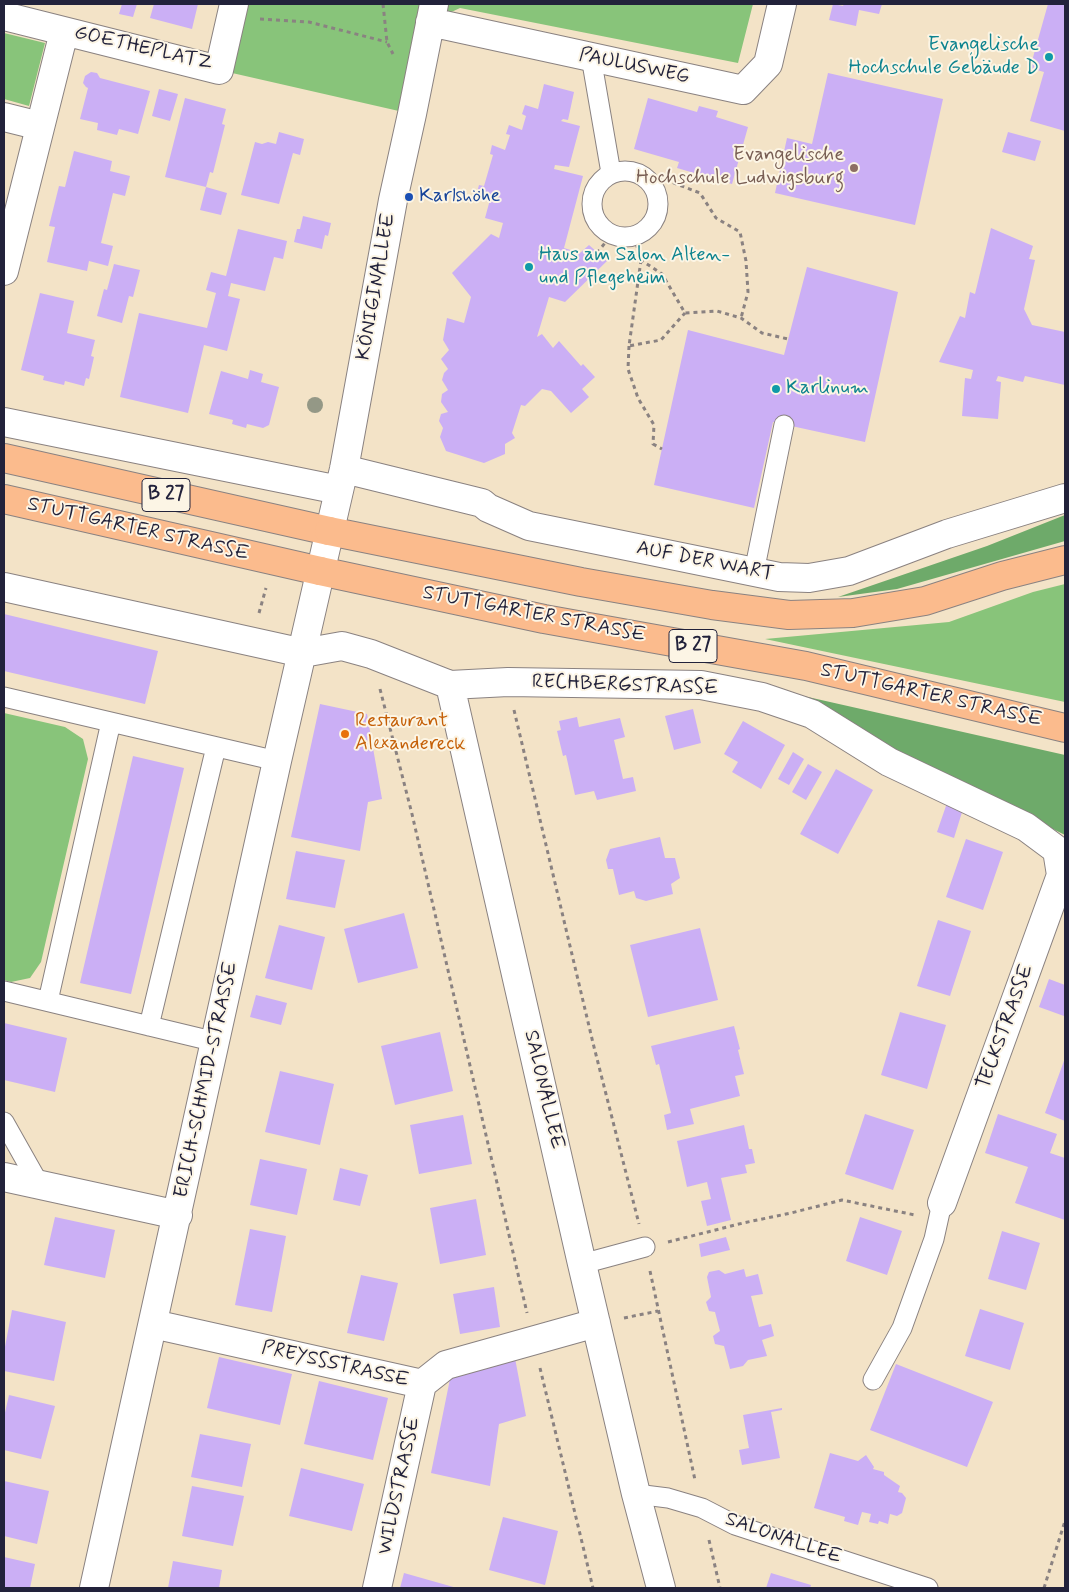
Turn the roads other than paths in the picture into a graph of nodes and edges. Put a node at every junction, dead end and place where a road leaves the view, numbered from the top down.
1 (782, 4) edge
2 (232, 10) edge
3 (432, 13) edge
4 (4, 16) edge
5 (64, 32) junction
6 (591, 57) junction
7 (4, 117) edge
8 (40, 126) junction
9 (611, 173) junction
10 (4, 271) edge
11 (4, 422) edge
12 (784, 425) dead end
13 (4, 458) edge
14 (341, 479) junction
15 (1065, 498) edge
16 (4, 499) edge
17 (329, 531) junction
18 (1065, 560) edge
19 (320, 571) junction
20 (754, 572) junction
21 (4, 587) edge
22 (303, 653) junction
23 (450, 685) junction
24 (4, 697) edge
25 (111, 722) junction
26 (1065, 728) edge
27 (216, 747) junction
28 (277, 761) junction
29 (1061, 852) edge
30 (4, 990) edge
31 (48, 1001) junction
32 (149, 1026) junction
33 (216, 1042) junction
34 (4, 1122) edge
35 (4, 1177) edge
36 (39, 1184) junction
37 (942, 1203) joint
38 (178, 1215) junction
39 (646, 1248) road end
40 (582, 1264) junction
41 (596, 1323) junction
42 (153, 1324) junction
43 (873, 1380) dead end
44 (422, 1384) junction
45 (636, 1494) junction
46 (94, 1588) edge
47 (377, 1588) edge
48 (661, 1588) edge
49 (928, 1588) edge

1 - 6 street, PAULUSWEG
2 - 5 street, GOETHEPLATZ
3 - 6 street, PAULUSWEG
3 - 14 street, KÖNIGINALLEE
4 - 5 street, GOETHEPLATZ
5 - 8 street
6 - 9 lane
7 - 8 street
8 - 10 street
9 - 9 lane
11 - 14 street
12 - 20 lane
13 - 17 main road, STUTTGARTER STRASSE / B 27
14 - 17 street, KÖNIGINALLEE
14 - 20 street, AUF DER WART
15 - 20 street, AUF DER WART
16 - 19 main road, STUTTGARTER STRASSE / B 27
17 - 18 main road, STUTTGARTER STRASSE / B 27
17 - 19 street, KÖNIGINALLEE
19 - 22 street, ERICH-SCHMID-STRASSE
19 - 26 main road, STUTTGARTER STRASSE / B 27
21 - 22 street
22 - 23 street, RECHBERGSTRASSE
22 - 28 street, ERICH-SCHMID-STRASSE
23 - 29 street, RECHBERGSTRASSE
23 - 40 street, SALONALLEE
24 - 25 lane
25 - 27 lane
25 - 31 lane
27 - 28 lane
27 - 32 lane
28 - 33 street, ERICH-SCHMID-STRASSE
29 - 37 street, TECKSTRASSE
30 - 31 lane
31 - 32 lane
32 - 33 lane
33 - 38 street, ERICH-SCHMID-STRASSE
34 - 36 lane
35 - 36 street
36 - 38 street
37 - 43 lane
38 - 42 street, ERICH-SCHMID-STRASSE
39 - 40 lane
40 - 41 street, SALONALLEE
41 - 44 street, PREYSSSTRASSE
41 - 45 street, SALONALLEE
42 - 44 street, PREYSSSTRASSE
42 - 46 street, ERICH-SCHMID-STRASSE
44 - 47 street, WILDSTRASSE
45 - 48 street, SALONALLEE
45 - 49 lane, SALONALLEE

